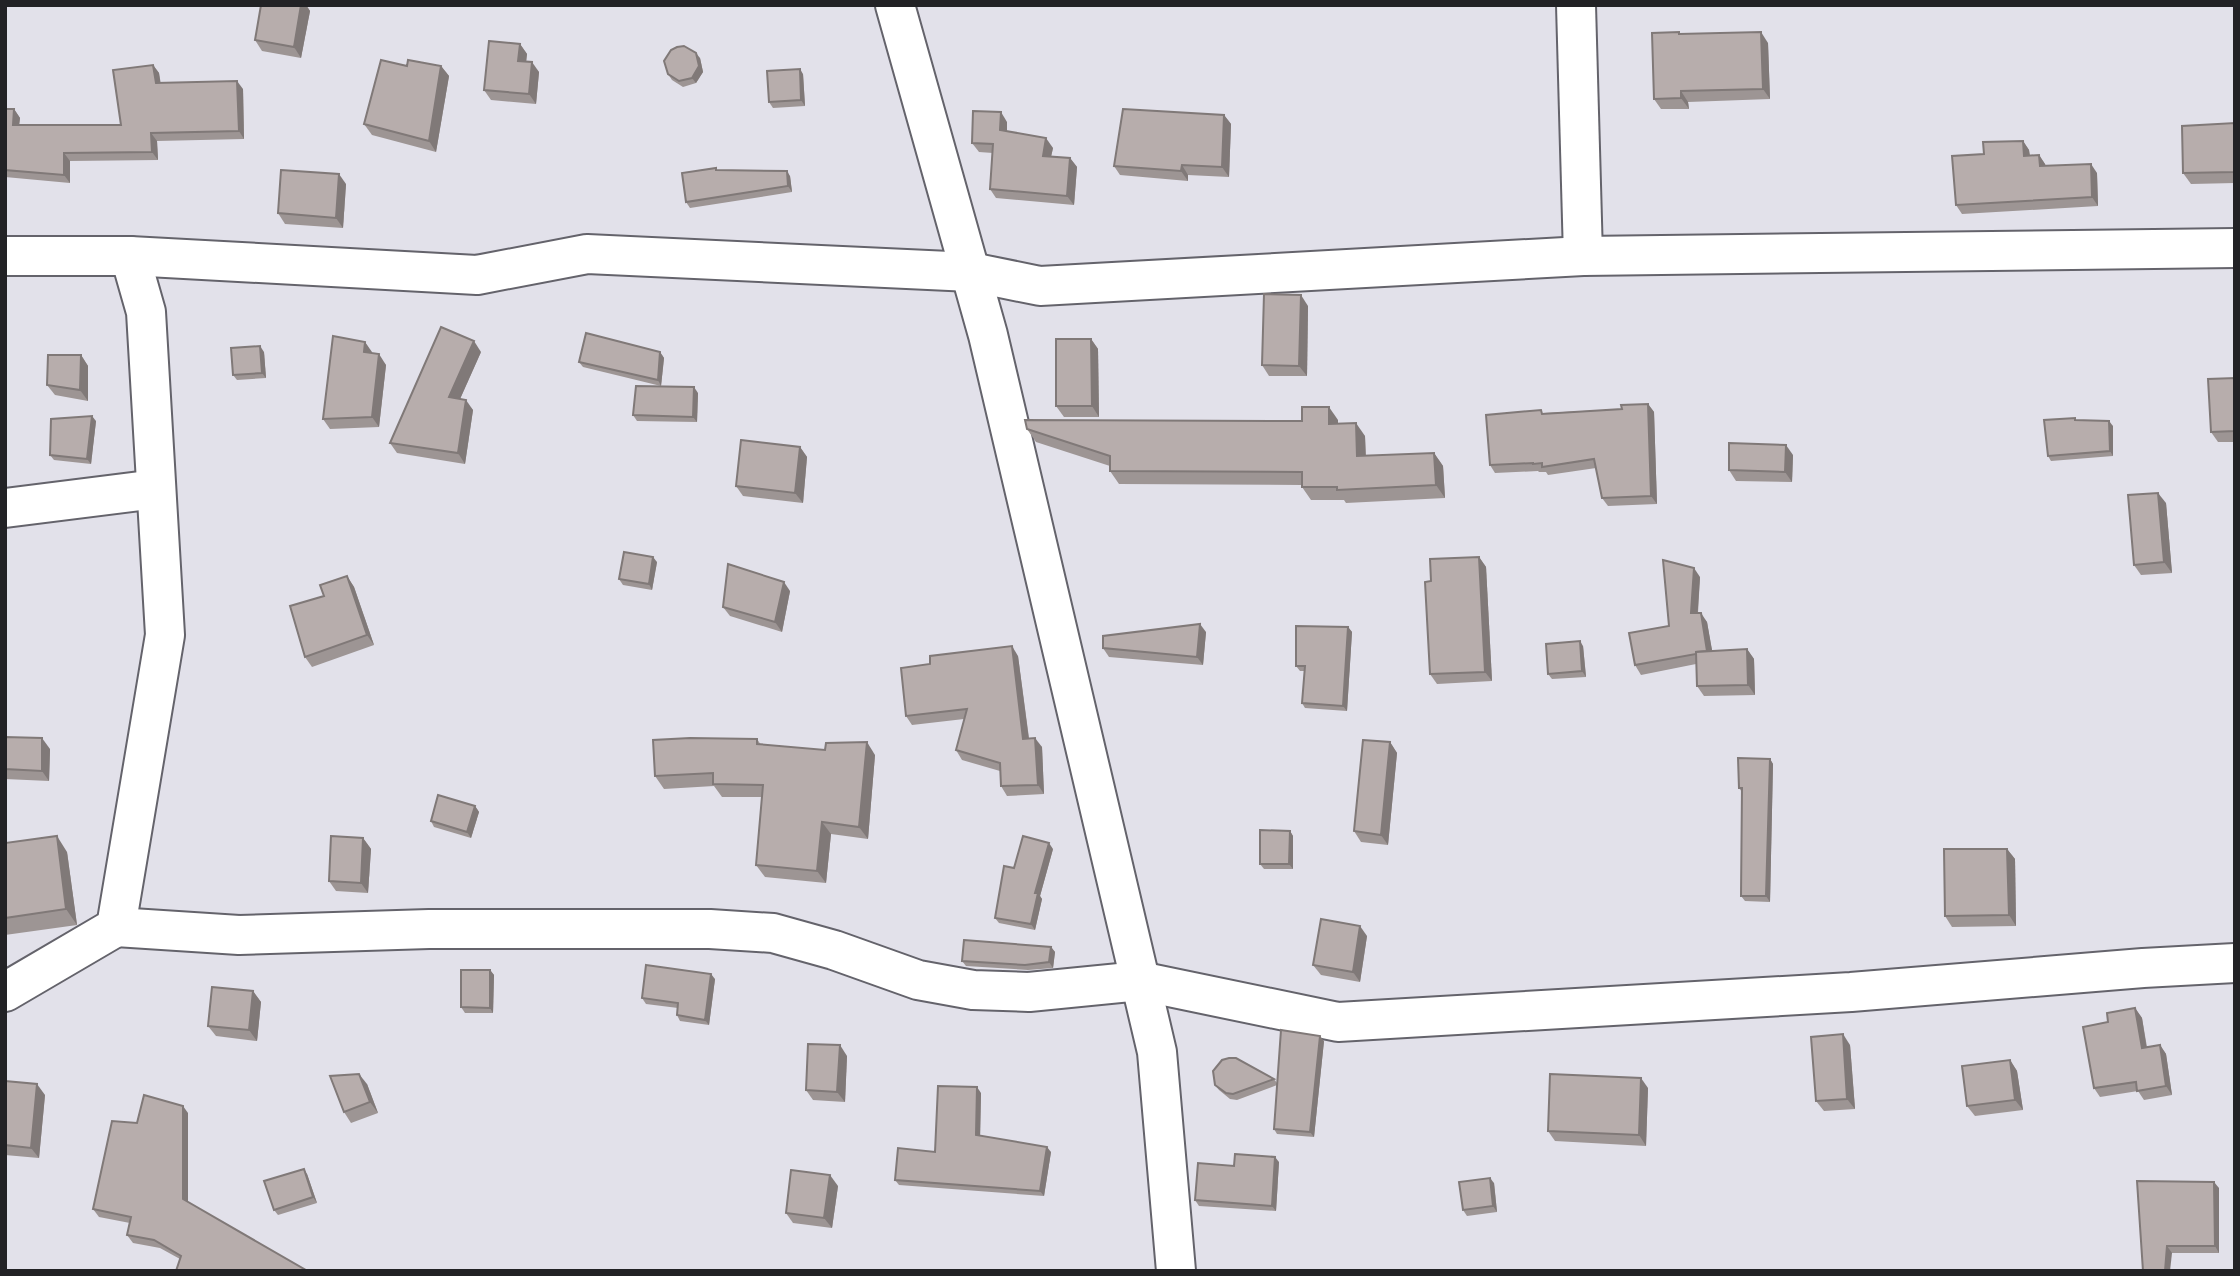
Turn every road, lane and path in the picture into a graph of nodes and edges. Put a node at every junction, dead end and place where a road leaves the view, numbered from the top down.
1 (895, 5) edge
2 (1576, 5) edge
3 (2235, 248) edge
4 (5, 256) edge
5 (130, 256) junction
6 (1583, 256) junction
7 (971, 272) junction
8 (156, 489) junction
9 (5, 508) edge
10 (116, 927) junction
11 (2235, 964) edge
12 (1139, 981) junction
13 (5, 992) edge
14 (1176, 1271) edge

1 - 7 street
2 - 6 street
3 - 6 street
4 - 5 street
5 - 7 street
5 - 8 street
6 - 7 street
7 - 12 street
8 - 9 street
8 - 10 street
10 - 12 street
10 - 13 street
11 - 12 street
12 - 14 street

